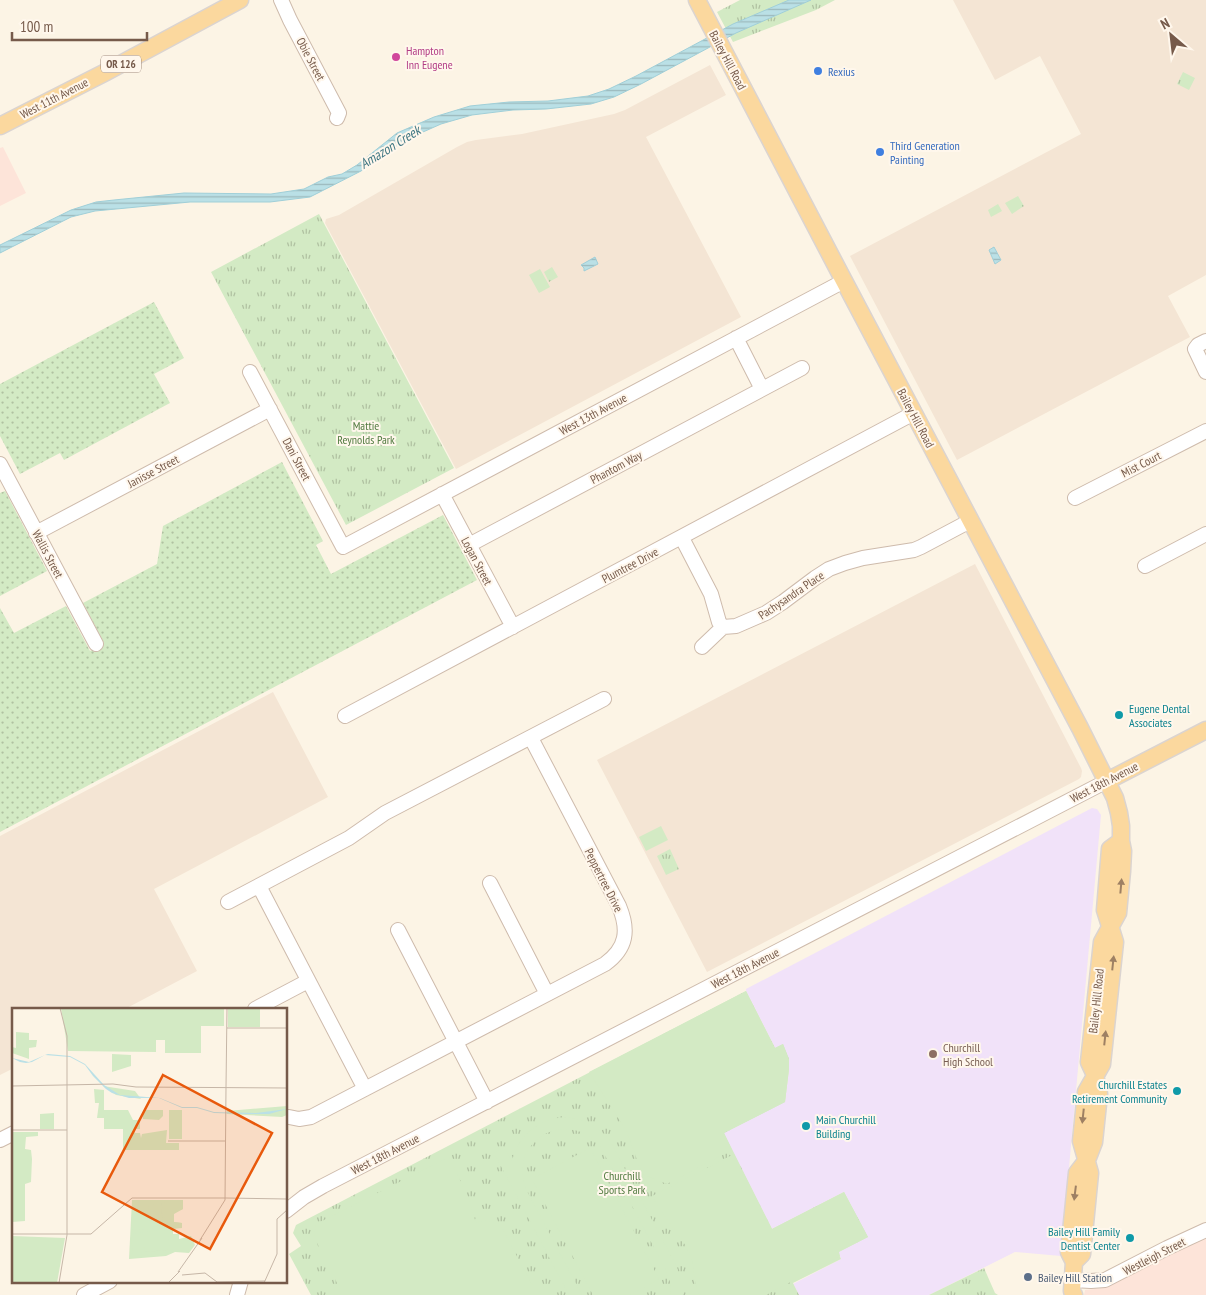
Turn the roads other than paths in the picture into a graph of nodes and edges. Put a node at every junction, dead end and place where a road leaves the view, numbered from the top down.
1 (240, 0) edge
2 (282, 0) edge
3 (697, 0) edge
4 (337, 118) dead end
5 (0, 126) edge
6 (844, 281) junction
7 (736, 338) junction
8 (1200, 345) edge
9 (802, 368) dead end
10 (250, 372) dead end
11 (1206, 372) edge
12 (762, 389) junction
13 (270, 409) junction
14 (914, 414) junction
15 (1206, 431) edge
16 (0, 464) edge
17 (442, 494) junction
18 (1075, 498) dead end
19 (970, 521) junction
20 (36, 533) junction
21 (1206, 534) edge
22 (682, 538) junction
23 (469, 546) junction
24 (343, 547) joint
25 (1145, 566) dead end
26 (513, 627) junction
27 (723, 627) junction
28 (96, 644) dead end
29 (702, 647) dead end
30 (604, 699) dead end
31 (345, 716) dead end
32 (1206, 730) edge
33 (531, 738) junction
34 (1107, 781) junction
35 (490, 883) dead end
36 (259, 886) junction
37 (228, 902) dead end
38 (398, 930) dead end
39 (308, 981) junction
40 (547, 994) junction
41 (258, 1008) edge
42 (456, 1042) junction
43 (365, 1089) junction
44 (487, 1102) junction
45 (289, 1117) dead end
46 (12, 1134) edge
47 (0, 1140) edge
48 (288, 1209) edge
49 (1206, 1230) edge
50 (108, 1282) edge
51 (241, 1282) edge
52 (1071, 1290) edge
53 (84, 1295) edge
54 (237, 1295) edge

1 - 5 main road, West 11th Avenue / OR 126
2 - 4 street, Obie Street
3 - 6 main road, Bailey Hill Road
6 - 7 street, West 13th Avenue
6 - 14 main road, Bailey Hill Road
7 - 12 street
7 - 17 street, West 13th Avenue
8 - 11 street
9 - 12 street, Phantom Way
10 - 13 street, Dani Street
12 - 23 street, Phantom Way
13 - 20 street, Janisse Street
13 - 24 street, Dani Street
14 - 19 main road, Bailey Hill Road
14 - 22 street, Plumtree Drive
15 - 18 street, Mist Court
16 - 20 street, Wallis Street
17 - 23 street, Logan Street
17 - 24 street, West 13th Avenue
19 - 27 street, Pachysandra Place
19 - 34 main road, Bailey Hill Road
20 - 28 street, Wallis Street
21 - 25 street
22 - 26 street, Plumtree Drive
22 - 27 street
23 - 26 street, Logan Street
26 - 31 street, Plumtree Drive
27 - 29 street
30 - 33 street
32 - 34 main road, West 18th Avenue
33 - 36 street
33 - 40 street, Peppertree Drive
34 - 44 street, West 18th Avenue
34 - 52 main road, Bailey Hill Road
35 - 40 street
36 - 37 street
36 - 39 street
38 - 42 street
39 - 41 street
39 - 43 street
40 - 42 street, Peppertree Drive
42 - 43 street, Peppertree Drive
42 - 44 street
43 - 45 street, Peppertree Drive
44 - 48 street, West 18th Avenue
46 - 47 street
49 - 52 street, Westleigh Street
50 - 53 street
51 - 54 street

